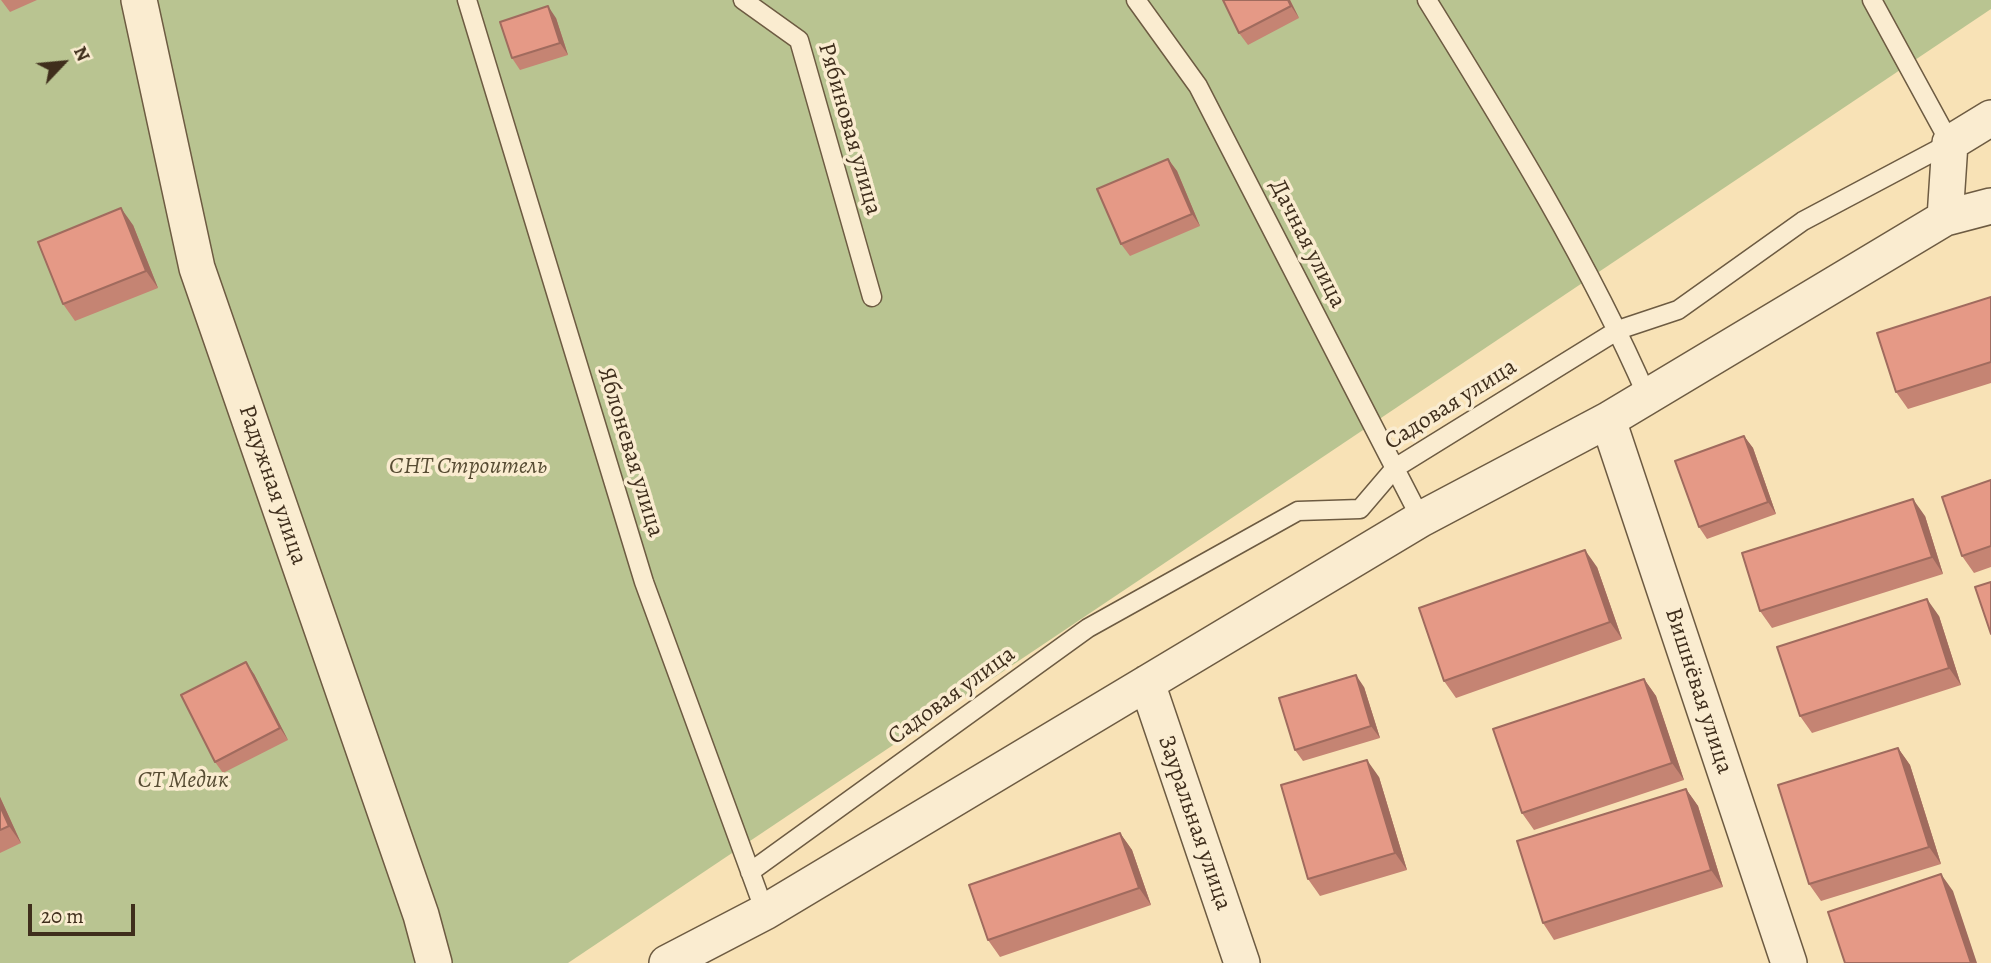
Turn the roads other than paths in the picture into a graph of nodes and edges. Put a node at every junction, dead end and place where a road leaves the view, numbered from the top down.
1 (138, 0) edge
2 (467, 0) edge
3 (743, 0) edge
4 (1136, 0) edge
5 (1427, 0) edge
6 (1872, 0) edge
7 (1991, 118) edge
8 (1950, 143) junction
9 (1991, 206) edge
10 (1945, 218) junction
11 (872, 297) dead end
12 (1618, 330) junction
13 (1647, 396) junction
14 (1608, 420) junction
15 (1395, 468) junction
16 (1421, 519) junction
17 (1147, 683) junction
18 (750, 872) junction
19 (765, 912) junction
20 (434, 963) edge
21 (667, 963) edge
22 (1242, 963) edge
23 (1789, 963) edge

1 - 20 street, Радужная улица
2 - 18 lane, Яблоневая улица
3 - 11 lane, Рябиновая улица
4 - 15 lane, Дачная улица
5 - 12 lane
6 - 8 lane
7 - 8 street
8 - 10 street
8 - 12 lane, Садовая улица
9 - 10 street
10 - 13 street
12 - 13 lane
12 - 15 lane, Садовая улица
13 - 14 street
14 - 16 street
14 - 23 street, Вишнёвая улица
15 - 16 lane, Дачная улица
15 - 18 lane, Садовая улица
16 - 17 street
17 - 19 street
17 - 22 street, Зауральная улица
18 - 19 lane, Яблоневая улица
19 - 21 street

